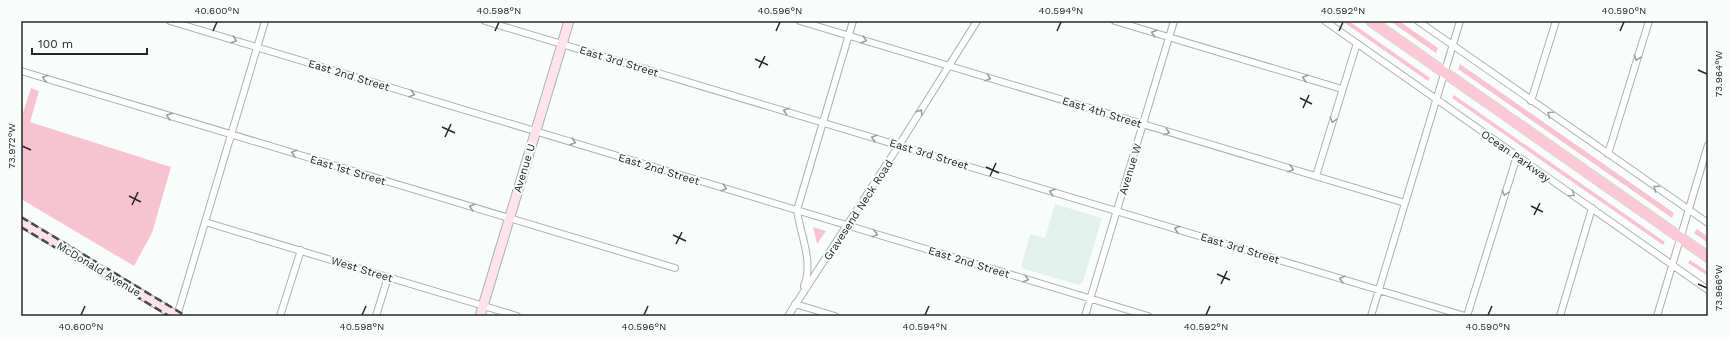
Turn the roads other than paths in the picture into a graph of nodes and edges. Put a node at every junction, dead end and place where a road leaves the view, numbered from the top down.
1 (170, 21) edge
2 (265, 21) edge
3 (485, 21) edge
4 (569, 21) edge
5 (800, 21) edge
6 (854, 21) edge
7 (977, 21) edge
8 (1115, 21) edge
9 (1174, 21) edge
10 (1325, 21) edge
11 (1371, 21) edge
12 (1418, 21) edge
13 (1460, 21) edge
14 (1556, 21) edge
15 (1649, 21) edge
16 (849, 36) junction
17 (1170, 38) junction
18 (1357, 43) junction
19 (562, 44) junction
20 (1453, 46) junction
21 (258, 47) junction
22 (949, 66) junction
23 (21, 71) edge
24 (1445, 72) junction
25 (1342, 89) junction
26 (1436, 100) junction
27 (1531, 100) junction
28 (823, 122) junction
29 (1143, 125) junction
30 (536, 131) junction
31 (231, 134) junction
32 (899, 145) junction
33 (1708, 145) edge
34 (1608, 154) junction
35 (1517, 156) junction
36 (1316, 176) junction
37 (1405, 203) junction
38 (1592, 208) junction
39 (797, 210) junction
40 (1689, 210) junction
41 (1117, 211) junction
42 (509, 218) junction
43 (21, 222) edge
44 (205, 222) junction
45 (1708, 223) edge
46 (847, 225) junction
47 (1680, 237) junction
48 (301, 250) junction
49 (1708, 257) edge
50 (1672, 265) junction
51 (675, 268) dead end
52 (388, 277) junction
53 (1379, 290) junction
54 (1708, 290) edge
55 (800, 297) junction
56 (1091, 299) junction
57 (795, 304) junction
58 (483, 306) junction
59 (177, 316) edge
60 (280, 316) edge
61 (376, 316) edge
62 (480, 316) edge
63 (518, 316) edge
64 (788, 316) edge
65 (835, 316) edge
66 (1086, 316) edge
67 (1148, 316) edge
68 (1371, 316) edge
69 (1466, 316) edge
70 (1560, 316) edge
71 (1656, 316) edge

1 -> 21 street, East 2nd Street
2 - 21 street
3 - 19 street, East 3rd Street
4 - 19 main road, Avenue U
5 - 16 street, East 4th Street
6 - 16 street
7 - 22 street, Gravesend Neck Road
17 -> 8 street
9 - 17 street, Avenue W
10 - 18 street, Ocean Parkway
11 - 24 main road
12 - 20 street
13 - 20 street
14 - 27 street
15 -> 34 street
16 -> 22 street, East 4th Street
16 - 28 street
25 -> 17 street
17 - 29 street, Avenue W
18 - 25 street
18 - 26 street, Ocean Parkway
28 -> 19 street, East 3rd Street
19 - 30 main road, Avenue U
20 - 24 street
20 - 27 street
21 -> 30 street, East 2nd Street
21 - 31 street
22 -> 29 street, East 4th Street
32 -> 22 street, Gravesend Neck Road
31 -> 23 street, East 1st Street
24 - 26 street
24 - 47 main road
25 -> 36 street
26 - 35 street, Ocean Parkway
26 - 37 street
34 -> 27 street
32 -> 28 street, East 3rd Street
28 - 39 street
29 -> 36 street, East 4th Street
29 - 41 street, Avenue W
30 -> 39 street, East 2nd Street
30 - 42 main road, Avenue U
42 -> 31 street, East 1st Street
31 - 44 street
41 -> 32 street, East 3rd Street
32 - 46 street, Gravesend Neck Road
33 - 40 street
40 -> 34 street
35 -> 38 street, Ocean Parkway
35 -> 69 street
36 - 37 street, East 4th Street
37 - 53 street
38 - 50 street, Ocean Parkway
38 - 70 street
39 - 46 street, East 2nd Street
39 - 55 street
40 - 45 street
40 - 47 street
53 -> 41 street, East 3rd Street
41 - 56 street, Avenue W
42 - 51 street, East 1st Street
42 - 58 main road, Avenue U
43 - 59 main road, McDonald Avenue
44 - 48 street, West Street
44 - 59 street
46 - 55 street, Gravesend Neck Road
46 -> 56 street, East 2nd Street
47 - 49 main road
47 - 50 street
48 - 52 street, West Street
48 - 60 street
50 - 54 street, Ocean Parkway
50 - 71 street
52 - 58 street, West Street
52 - 61 street
53 - 68 street
53 - 69 street, East 3rd Street
55 - 57 street, Gravesend Neck Road
56 - 66 street, Avenue W
56 - 67 street, East 2nd Street
57 - 64 street, Gravesend Neck Road
57 - 65 street
58 - 62 main road, Avenue U
58 - 63 street, West Street

